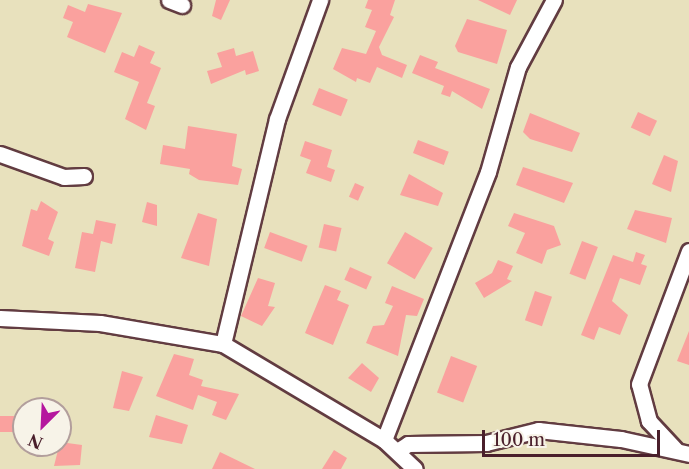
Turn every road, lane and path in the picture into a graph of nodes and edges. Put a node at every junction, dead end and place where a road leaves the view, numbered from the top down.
1 (320, 0) edge
2 (554, 0) edge
3 (0, 154) edge
4 (84, 177) dead end
5 (689, 251) edge
6 (0, 318) edge
7 (223, 344) junction
8 (384, 440) junction
9 (397, 451) junction
10 (682, 452) edge
11 (415, 469) edge

1 - 7 street
2 - 8 street
3 - 4 street
5 - 10 street
6 - 7 street
7 - 8 street
8 - 9 street
9 - 10 street
9 - 11 street

